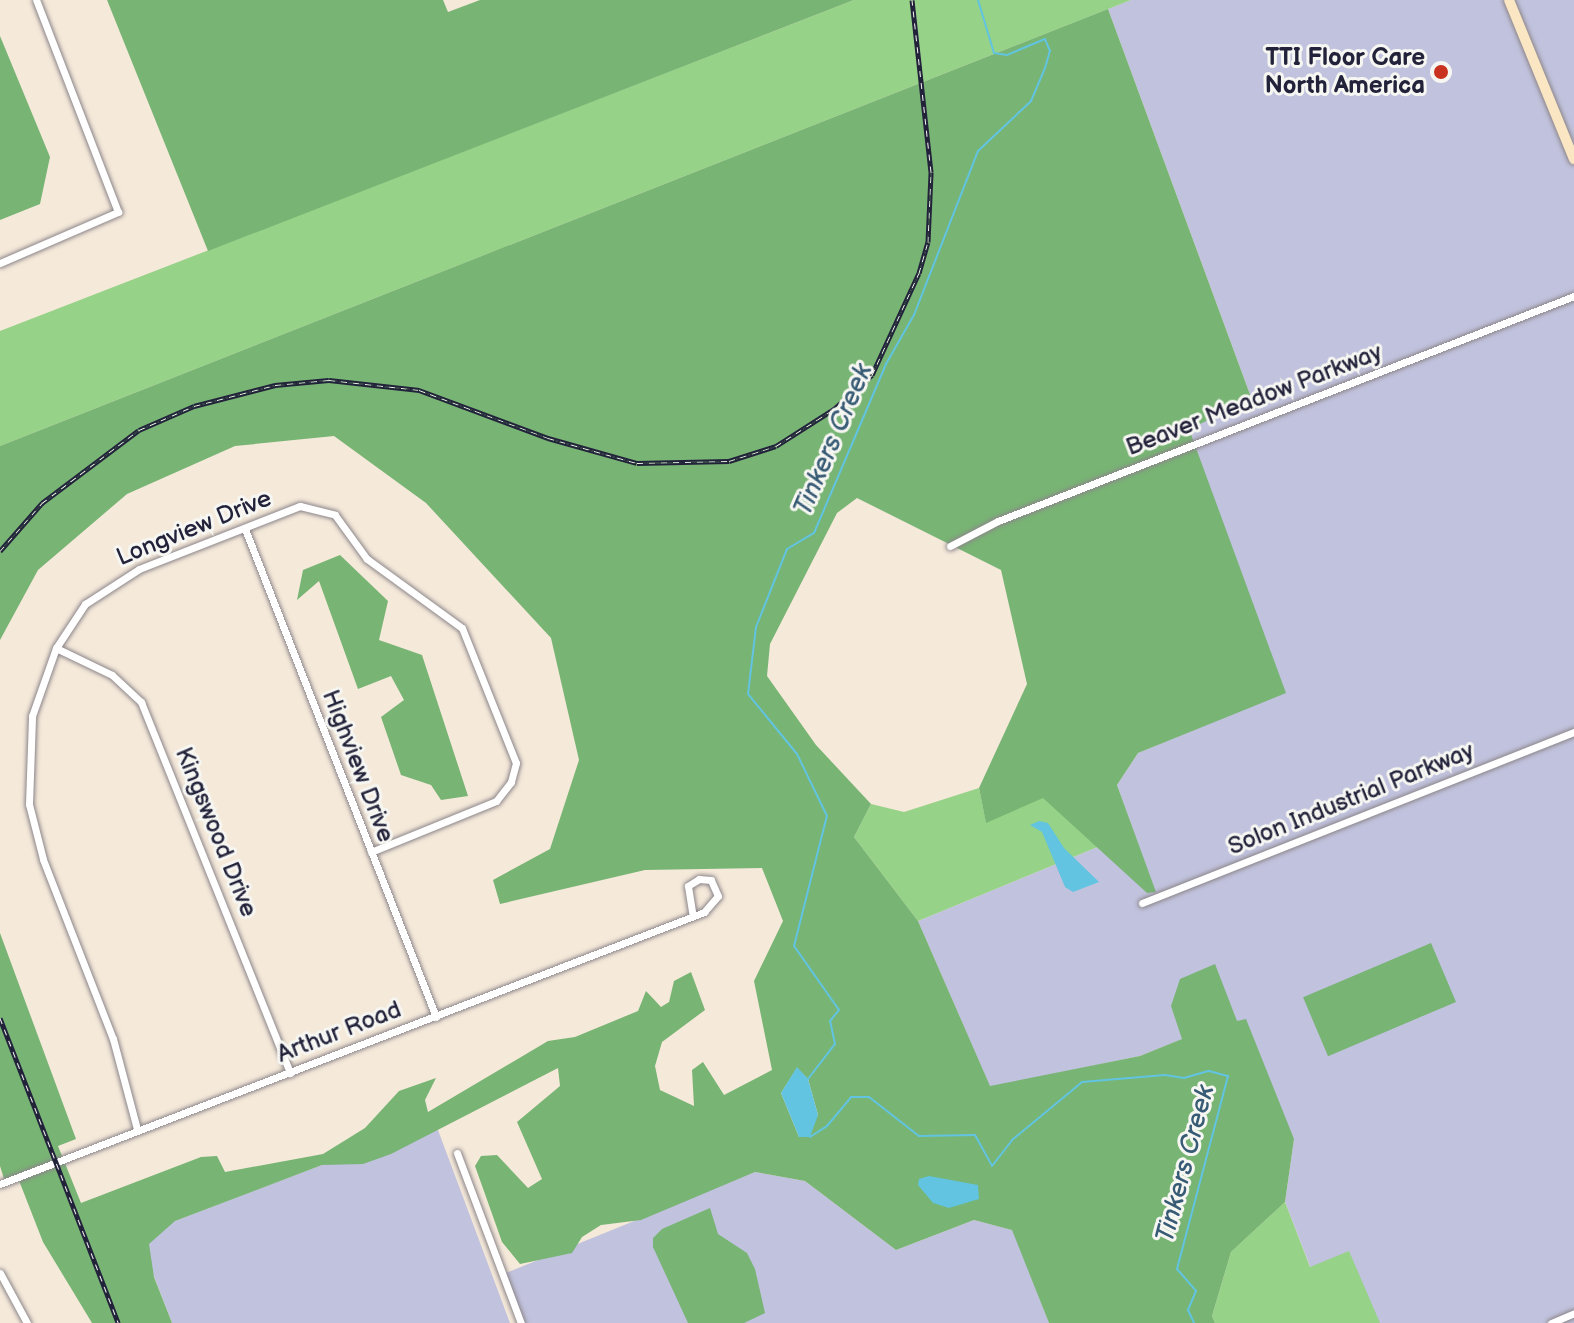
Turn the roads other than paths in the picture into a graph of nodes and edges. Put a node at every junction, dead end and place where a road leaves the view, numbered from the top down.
1 (36, 0) edge
2 (1509, 0) edge
3 (1574, 159) edge
4 (0, 263) edge
5 (1574, 296) edge
6 (245, 529) junction
7 (950, 546) dead end
8 (56, 648) junction
9 (1574, 732) edge
10 (371, 852) junction
11 (1142, 903) dead end
12 (693, 916) junction
13 (436, 1017) junction
14 (290, 1073) junction
15 (137, 1129) junction
16 (457, 1153) dead end
17 (0, 1184) edge
18 (0, 1273) edge
19 (1574, 1313) edge
20 (27, 1323) edge
21 (521, 1323) edge
22 (1551, 1323) edge

1 - 4 street
2 - 3 street
5 - 7 street, Beaver Meadow Parkway
6 - 8 street, Longview Drive
6 - 10 street, Highview Drive
6 - 10 street, Longview Drive
8 - 14 street, Kingswood Drive
8 - 15 street, Longview Drive
9 - 11 street, Solon Industrial Parkway
10 - 13 street, Highview Drive
12 - 12 street
12 - 13 street, Arthur Road
13 - 14 street, Arthur Road
14 - 15 street, Arthur Road
15 - 17 street, Arthur Road
16 - 21 street
18 - 20 street
19 - 22 street

